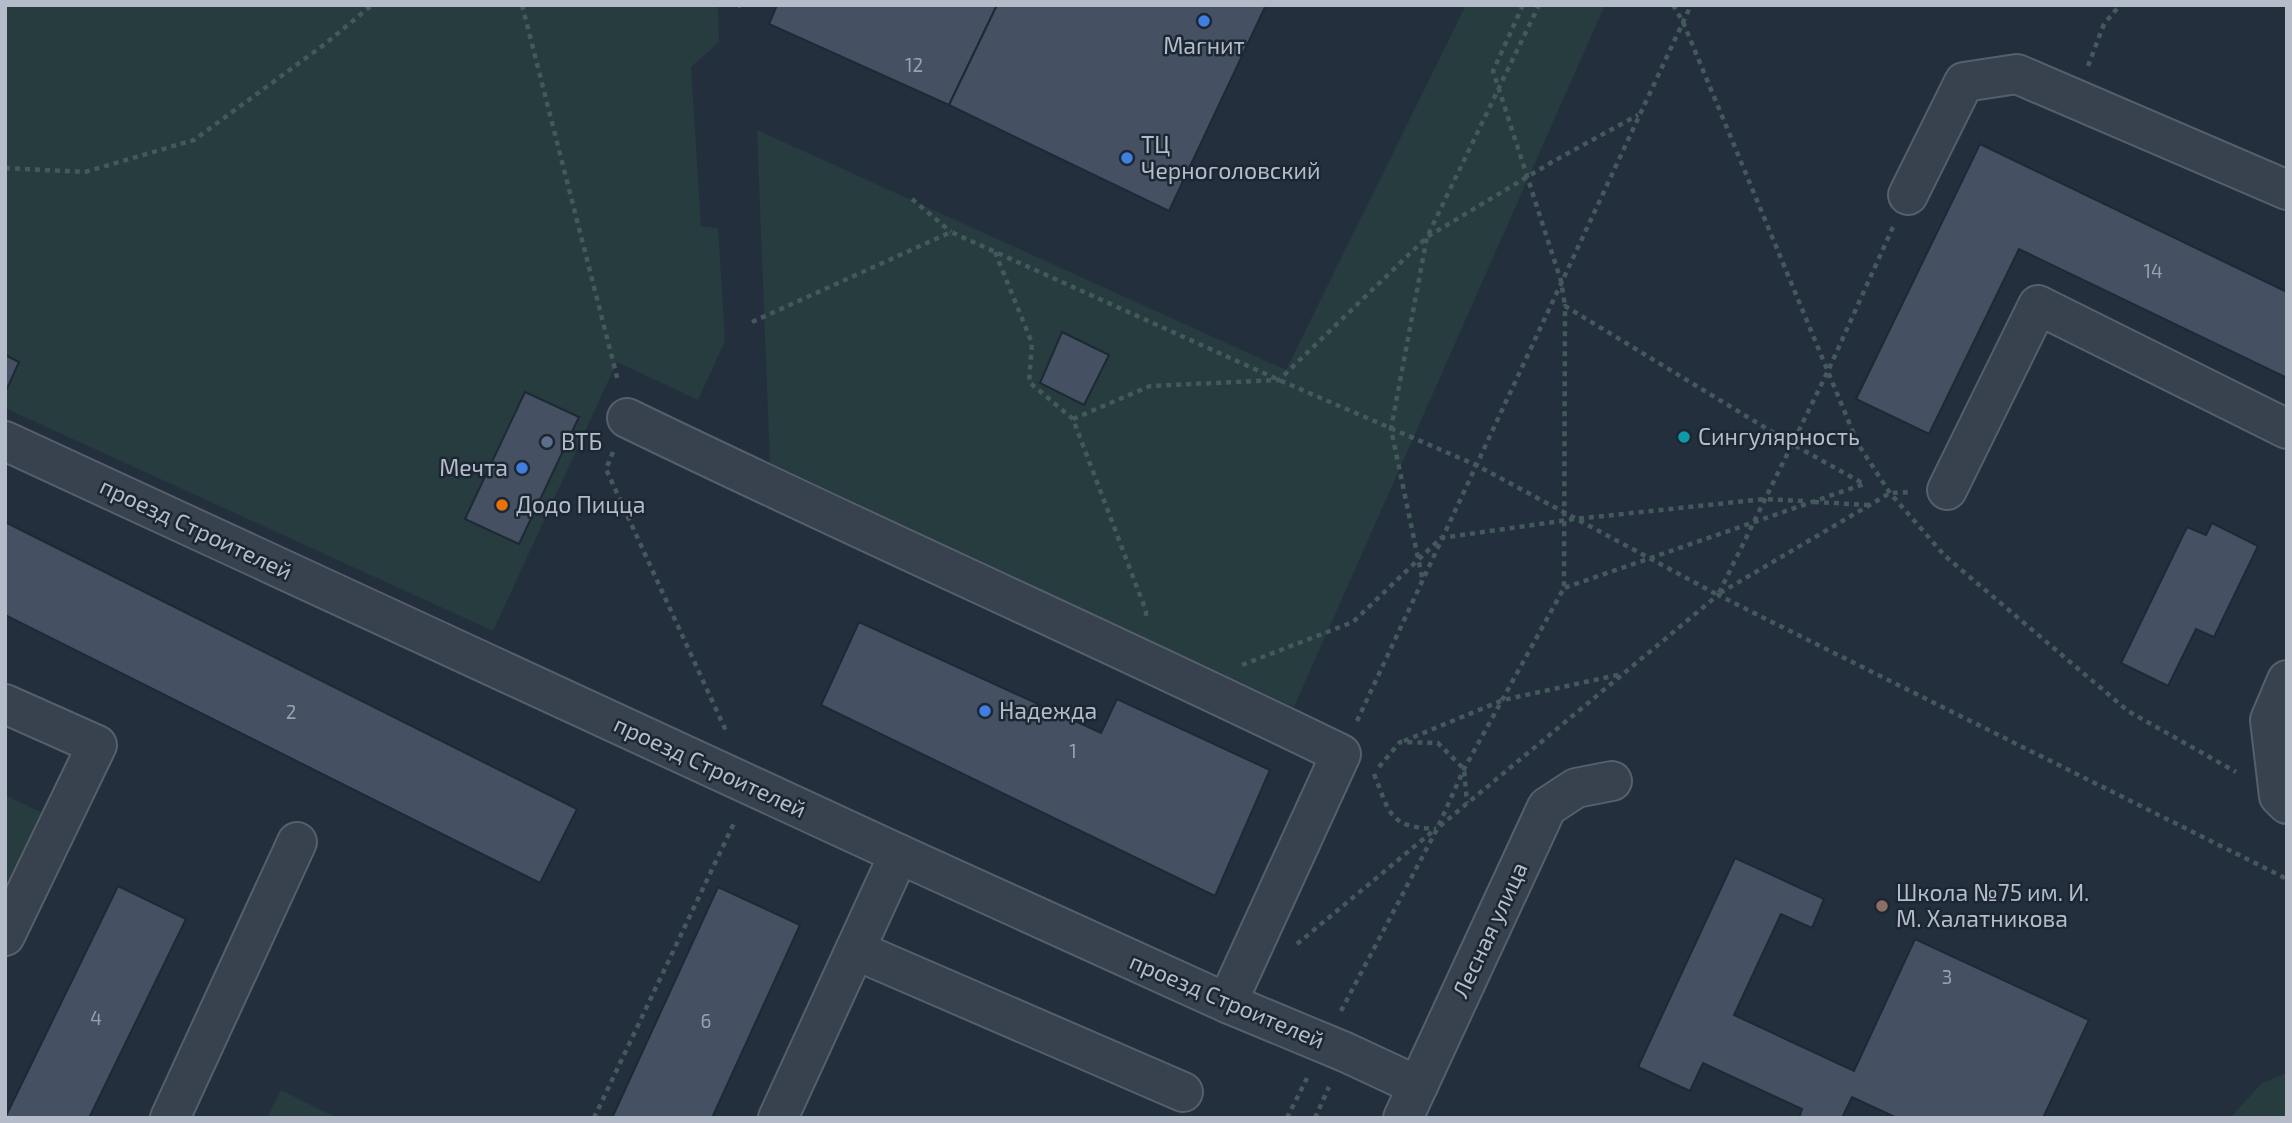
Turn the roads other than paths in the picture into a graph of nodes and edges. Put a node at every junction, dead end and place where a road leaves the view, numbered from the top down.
1 (2287, 190) edge
2 (1908, 195) road end
3 (627, 418) road end
4 (2287, 429) edge
5 (5, 441) edge
6 (1947, 490) road end
7 (2287, 680) edge
8 (5, 704) edge
9 (1612, 781) dead end
10 (2283, 800) edge
11 (297, 842) dead end
12 (899, 854) junction
13 (5, 936) edge
14 (855, 950) junction
15 (1227, 1003) junction
16 (1183, 1092) dead end
17 (1411, 1102) edge
18 (170, 1118) edge
19 (778, 1118) edge

1 - 2 street
3 - 15 street
4 - 6 street
5 - 12 street, проезд Строителей
7 - 10 street
8 - 13 street
9 - 17 street, Лесная улица
11 - 18 street
12 - 14 street
12 - 15 street, проезд Строителей
14 - 16 street
14 - 19 street
15 - 17 street, проезд Строителей

